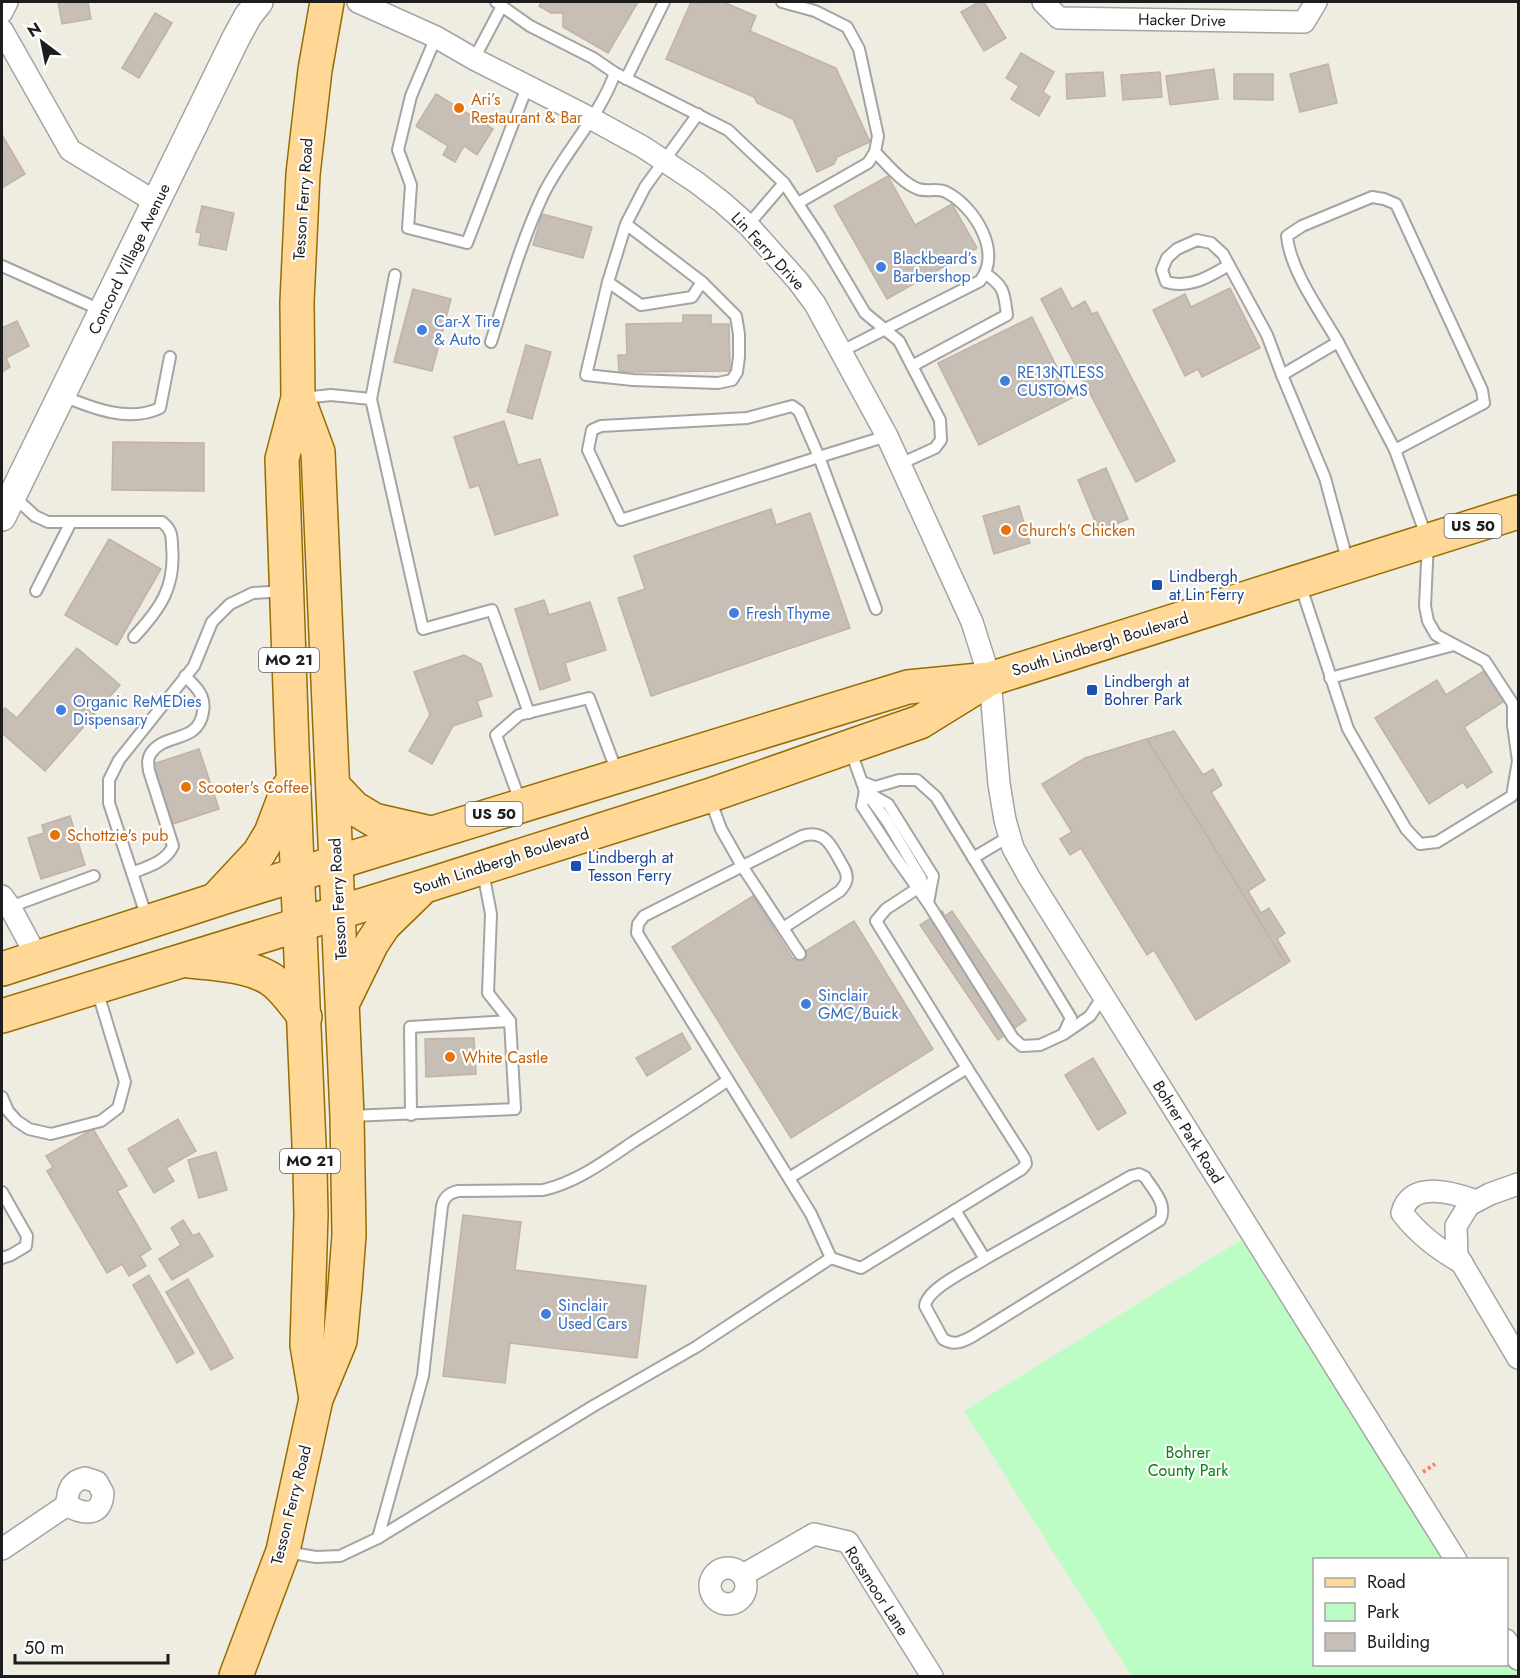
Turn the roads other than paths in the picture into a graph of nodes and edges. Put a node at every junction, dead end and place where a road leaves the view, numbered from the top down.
1 (7, 2) edge
2 (327, 2) edge
3 (358, 2) edge
4 (664, 2) edge
5 (782, 2) edge
6 (1042, 2) edge
7 (1316, 2) edge
8 (255, 3) edge
9 (499, 4) edge
10 (2, 12) edge
11 (2, 30) edge
12 (436, 38) junction
13 (474, 59) junction
14 (615, 73) junction
15 (626, 79) junction
16 (527, 87) junction
17 (698, 114) junction
18 (592, 119) junction
19 (875, 152) junction
20 (665, 161) junction
21 (784, 183) junction
22 (157, 203) junction
23 (798, 203) junction
24 (626, 224) junction
25 (748, 225) junction
26 (1229, 265) junction
27 (2, 266) edge
28 (986, 274) junction
29 (395, 275) dead end
30 (608, 282) junction
31 (702, 282) junction
32 (104, 311) junction
33 (886, 330) junction
34 (491, 342) dead end
35 (1338, 342) junction
36 (842, 351) junction
37 (171, 357) dead end
38 (912, 366) junction
39 (1282, 375) junction
40 (62, 396) junction
41 (298, 398) junction
42 (371, 399) junction
43 (887, 436) junction
44 (1395, 450) junction
45 (819, 457) junction
46 (900, 464) junction
47 (5, 501) edge
48 (1518, 512) edge
49 (71, 522) junction
50 (1428, 541) junction
51 (1349, 566) junction
52 (1299, 581) junction
53 (36, 591) dead end
54 (287, 591) junction
55 (876, 609) dead end
56 (134, 637) dead end
57 (1454, 645) junction
58 (185, 676) junction
59 (1330, 678) junction
60 (990, 679) junction
61 (529, 713) junction
62 (849, 746) junction
63 (293, 775) junction
64 (618, 775) junction
65 (333, 786) junction
66 (863, 786) junction
67 (708, 796) junction
68 (521, 805) junction
69 (432, 833) junction
70 (1010, 836) junction
71 (973, 858) junction
72 (337, 863) junction
73 (742, 866) junction
74 (482, 868) junction
75 (132, 873) junction
76 (297, 874) junction
77 (94, 876) dead end
78 (425, 886) junction
79 (918, 888) junction
80 (215, 900) junction
81 (928, 903) junction
82 (4, 904) edge
83 (339, 912) junction
84 (148, 921) junction
85 (300, 923) junction
86 (783, 928) junction
87 (800, 954) dead end
88 (37, 957) junction
89 (183, 960) junction
90 (2, 969) edge
91 (96, 987) junction
92 (1103, 996) junction
93 (343, 1003) junction
94 (2, 1016) edge
95 (304, 1017) junction
96 (510, 1022) junction
97 (1064, 1034) junction
98 (967, 1068) junction
99 (727, 1081) junction
100 (2, 1097) edge
101 (411, 1115) junction
102 (347, 1116) junction
103 (789, 1178) junction
104 (1518, 1185) edge
105 (2, 1192) edge
106 (1476, 1201) junction
107 (955, 1210) junction
108 (2, 1258) edge
109 (831, 1258) junction
110 (985, 1259) junction
111 (1462, 1263) junction
112 (1518, 1358) edge
113 (316, 1399) junction
114 (68, 1505) dead end
115 (378, 1538) junction
116 (2, 1549) edge
117 (283, 1551) junction
118 (1455, 1558) edge
119 (743, 1575) dead end
120 (1508, 1643) edge
121 (1518, 1659) edge
122 (236, 1677) edge
123 (932, 1677) edge

1 - 10 street
2 - 41 main road, Tesson Ferry Road / MO 21
3 - 12 street, Lin Ferry Drive
4 - 15 lane
5 - 19 lane
6 - 7 street, Hacker Drive
8 - 22 street, Concord Village Avenue
9 - 13 lane
9 - 14 lane
11 - 22 street
12 - 13 street, Lin Ferry Drive
12 - 16 lane
13 - 16 street, Lin Ferry Drive
14 - 15 lane
14 - 18 lane
15 - 17 lane
16 - 18 street, Lin Ferry Drive
17 - 20 lane
17 - 21 lane
18 - 20 street, Lin Ferry Drive
18 - 34 lane
19 - 23 lane
19 - 28 lane
20 - 24 lane
20 - 25 street, Lin Ferry Drive
21 - 23 lane
21 - 25 lane
22 - 32 street, Concord Village Avenue
23 - 33 lane
24 - 30 lane
24 - 31 lane
25 - 36 street, Lin Ferry Drive
26 - 26 lane
26 - 39 lane
27 - 32 lane
28 - 33 lane
28 - 38 lane
29 - 42 lane
30 - 31 lane
30 - 31 lane
32 - 40 street, Concord Village Avenue
33 - 36 lane
33 - 38 lane
35 - 39 lane
35 - 44 lane
35 - 44 lane
36 - 43 street, Lin Ferry Drive
37 - 40 lane
38 - 46 lane
39 - 51 lane
40 - 47 street, Concord Village Avenue
41 - 42 lane
41 - 54 main road, Tesson Ferry Road / MO 21
41 - 65 main road, Tesson Ferry Road / MO 21
42 - 61 lane
43 - 45 lane
43 - 46 street, Lin Ferry Drive
44 - 50 lane
45 - 45 lane
45 - 55 lane
46 - 60 street, Lin Ferry Drive
47 - 49 lane
48 - 50 main road, South Lindbergh Boulevard / US 50
49 - 53 lane
49 - 56 lane
50 - 51 main road, South Lindbergh Boulevard / US 50
50 - 57 lane
51 - 52 main road, South Lindbergh Boulevard / US 50
52 - 59 lane
52 - 60 main road, South Lindbergh Boulevard / US 50
54 - 58 lane
54 - 63 main road, Tesson Ferry Road / MO 21
57 - 59 lane
57 - 59 lane
58 - 75 lane
58 - 75 lane
60 - 62 main road, South Lindbergh Boulevard / US 50
60 - 64 main road, South Lindbergh Boulevard / US 50
60 - 70 street, Bohrer Park Road
61 - 64 lane
61 - 68 lane
62 - 66 lane
62 - 67 main road, South Lindbergh Boulevard / US 50
63 - 76 main road, Tesson Ferry Road / MO 21
63 - 80 main road
64 - 68 main road, South Lindbergh Boulevard / US 50
65 - 69 main road
65 - 72 main road, Tesson Ferry Road / MO 21
66 - 71 lane
66 - 79 lane
66 - 81 lane
67 - 73 lane
67 - 74 main road, South Lindbergh Boulevard / US 50
68 - 69 main road, South Lindbergh Boulevard / US 50
69 - 72 main road, South Lindbergh Boulevard / US 50
70 - 71 lane
70 - 92 street, Bohrer Park Road
71 - 97 lane
72 - 76 main road, South Lindbergh Boulevard / US 50
72 - 83 main road, Tesson Ferry Road / MO 21
73 - 86 lane
73 - 86 lane
73 - 99 lane
74 - 78 main road, South Lindbergh Boulevard / US 50
74 - 96 lane
75 - 84 lane
76 - 80 main road, South Lindbergh Boulevard / US 50
76 - 85 main road, Tesson Ferry Road / MO 21
77 - 82 lane
78 - 83 main road, South Lindbergh Boulevard / US 50
78 - 93 main road
79 - 81 lane
79 - 98 lane
80 - 84 main road, South Lindbergh Boulevard / US 50
81 - 97 lane
82 - 88 street
83 - 85 main road, South Lindbergh Boulevard / US 50
83 - 93 main road, Tesson Ferry Road / MO 21
84 - 88 main road, South Lindbergh Boulevard / US 50
85 - 89 main road, South Lindbergh Boulevard / US 50
85 - 95 main road, Tesson Ferry Road / MO 21
86 - 87 lane
88 - 90 main road, South Lindbergh Boulevard / US 50
89 - 91 main road, South Lindbergh Boulevard / US 50
89 - 95 main road
91 - 94 main road, South Lindbergh Boulevard / US 50
91 - 100 lane
92 - 97 lane
92 - 118 street, Bohrer Park Road
93 - 102 main road, Tesson Ferry Road / MO 21
95 - 113 main road, Tesson Ferry Road / MO 21
96 - 101 lane
96 - 101 lane
98 - 103 lane
98 - 107 lane
99 - 103 lane
99 - 115 lane
101 - 102 lane
102 - 113 main road, Tesson Ferry Road / MO 21
103 - 109 lane
104 - 106 street
105 - 108 lane
106 - 111 street
106 - 111 street
107 - 109 lane
107 - 110 lane
109 - 115 lane
110 - 110 lane
111 - 112 street
113 - 117 main road, Tesson Ferry Road / MO 21
114 - 116 street
115 - 117 lane
117 - 122 main road, Tesson Ferry Road / MO 21
119 - 123 street, Rossmoor Lane
120 - 121 street

